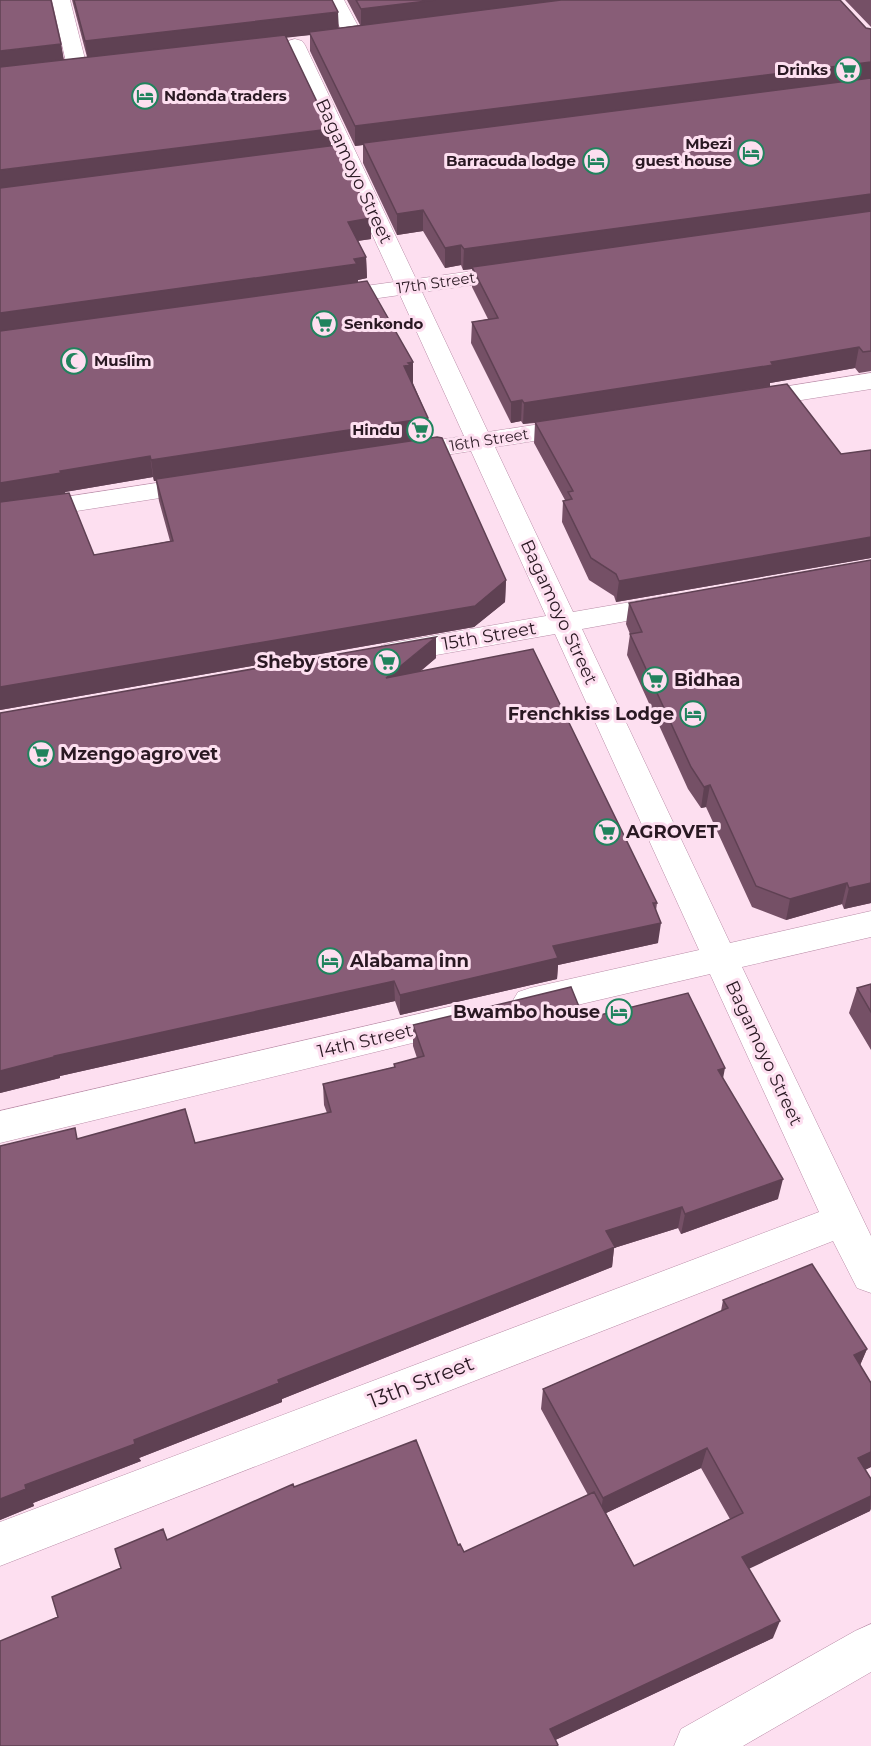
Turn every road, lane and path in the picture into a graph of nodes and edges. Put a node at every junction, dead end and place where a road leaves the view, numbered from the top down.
1 (62, 0) edge
2 (335, 0) edge
3 (377, 34) edge
4 (354, 37) junction
5 (100, 68) edge
6 (78, 71) junction
7 (56, 73) edge
8 (538, 269) edge
9 (408, 287) junction
10 (303, 302) edge
11 (871, 381) edge
12 (729, 403) edge
13 (599, 423) edge
14 (480, 442) junction
15 (375, 458) edge
16 (223, 481) edge
17 (0, 515) edge
18 (700, 598) edge
19 (563, 622) junction
20 (364, 658) edge
21 (871, 924) edge
22 (719, 957) junction
23 (0, 1127) edge
24 (842, 1220) junction
25 (871, 1275) edge
26 (0, 1544) edge
27 (871, 1647) edge
28 (698, 1746) edge

1 - 6 street
2 - 4 street
3 - 4 street
4 - 9 street, Bagamoyo Street
5 - 6 street
6 - 7 street
8 - 9 street, 17th Street
9 - 10 street, 17th Street
9 - 14 street, Bagamoyo Street
11 - 12 street
13 - 14 street, 16th Street
14 - 15 street, 16th Street
14 - 19 street, Bagamoyo Street
16 - 17 street
18 - 19 street, 15th Street
19 - 20 street, 15th Street
19 - 22 street, Bagamoyo Street
21 - 22 street, 14th Street
22 - 23 street, 14th Street
22 - 24 street, Bagamoyo Street
24 - 25 street, Bagamoyo Street
24 - 26 street, 13th Street
27 - 28 street

